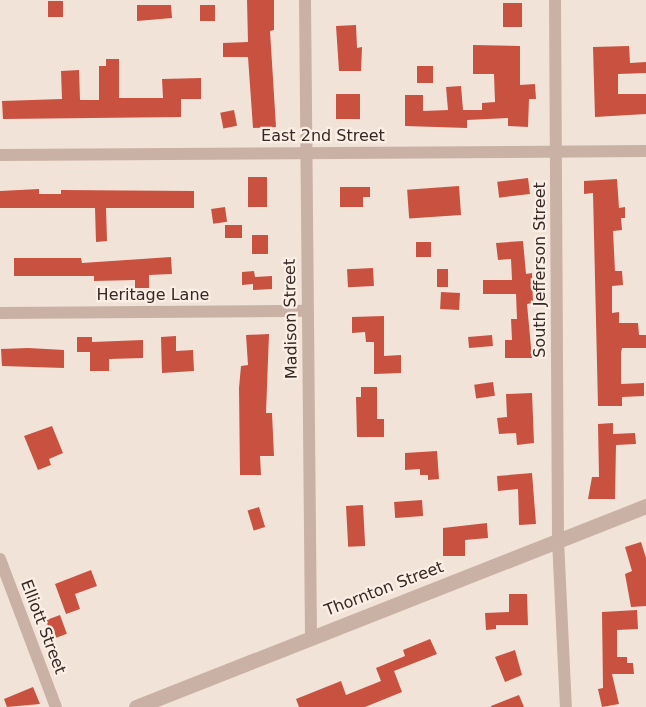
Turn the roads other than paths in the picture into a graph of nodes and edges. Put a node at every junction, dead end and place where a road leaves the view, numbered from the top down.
1 (305, 0) edge
2 (555, 0) edge
3 (646, 151) edge
4 (306, 152) junction
5 (555, 152) junction
6 (0, 155) edge
7 (307, 311) junction
8 (0, 313) edge
9 (646, 506) edge
10 (558, 540) junction
11 (0, 559) edge
12 (311, 637) junction
13 (56, 707) edge
14 (136, 707) edge
15 (566, 707) edge

1 - 4 street, Madison Street
2 - 5 street, South Jefferson Street
3 - 5 street, East 2nd Street
4 - 5 street, East 2nd Street
4 - 6 street, East 2nd Street
4 - 7 street, Madison Street
5 - 10 street, South Jefferson Street
7 - 8 street, Heritage Lane
7 - 12 street, Madison Street
9 - 10 street, Thornton Street
10 - 12 street, Thornton Street
10 - 15 street, South Jefferson Street
11 - 13 street, Elliott Street
12 - 14 street, Thornton Street

